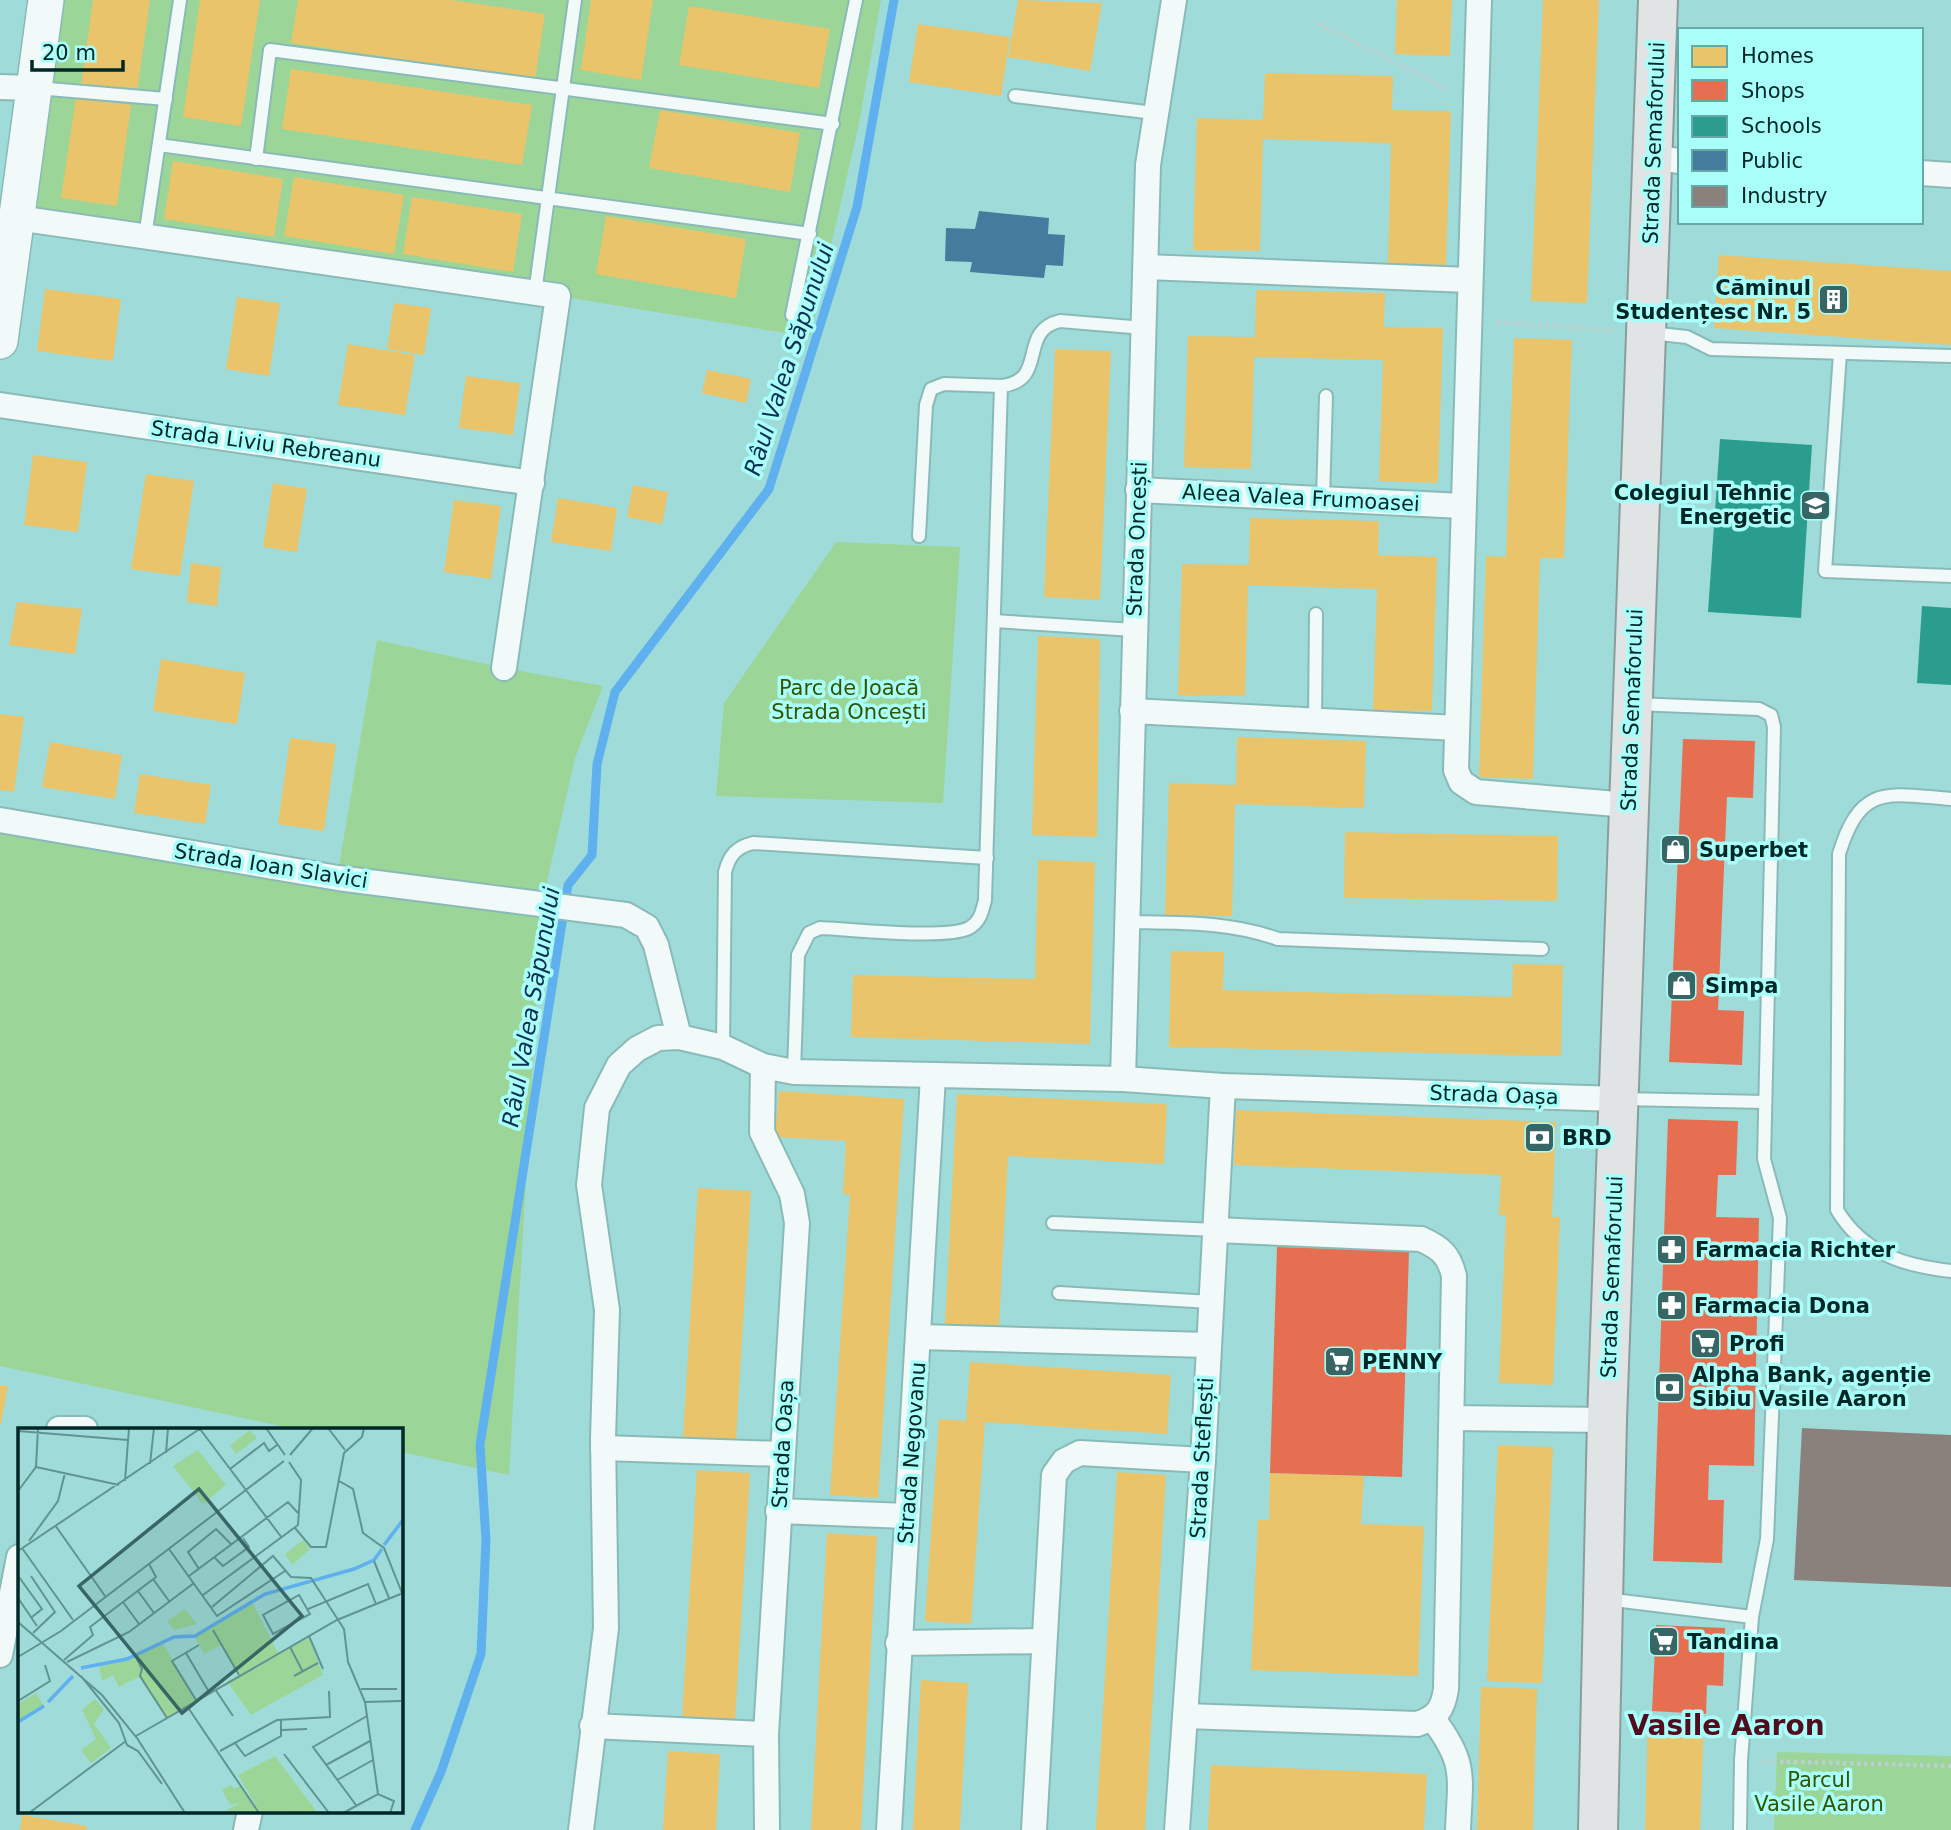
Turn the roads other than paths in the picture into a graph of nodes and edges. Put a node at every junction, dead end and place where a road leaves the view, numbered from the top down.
1 (46, 0) edge
2 (180, 0) edge
3 (575, 0) edge
4 (856, 0) edge
5 (1174, 0) edge
6 (1479, 0) edge
7 (1658, 0) edge
8 (17, 88) edge
9 (564, 88) junction
10 (1015, 96) dead end
11 (166, 99) junction
12 (1154, 113) junction
13 (833, 124) junction
14 (159, 145) junction
15 (256, 159) junction
16 (1667, 160) edge
17 (1923, 173) edge
18 (1951, 175) edge
19 (548, 200) junction
20 (17, 218) junction
21 (810, 234) junction
22 (145, 237) junction
23 (1146, 267) junction
24 (1469, 280) junction
25 (547, 294) junction
26 (792, 315) dead end
27 (1144, 328) junction
28 (1646, 332) junction
29 (0, 341) edge
30 (1840, 353) junction
31 (1951, 356) edge
32 (1002, 386) junction
33 (1326, 396) dead end
34 (0, 405) edge
35 (532, 484) junction
36 (1138, 490) junction
37 (1323, 499) junction
38 (1463, 506) junction
39 (919, 536) dead end
40 (1951, 576) edge
41 (1316, 614) dead end
42 (994, 621) junction
43 (1134, 630) junction
44 (504, 668) dead end
45 (1631, 704) junction
46 (1132, 711) junction
47 (1315, 721) junction
48 (1457, 728) junction
49 (1951, 799) edge
50 (1628, 805) junction
51 (0, 820) edge
52 (987, 858) junction
53 (1126, 922) junction
54 (1542, 949) dead end
55 (679, 1037) junction
56 (723, 1047) junction
57 (763, 1066) junction
58 (794, 1072) junction
59 (933, 1076) junction
60 (1123, 1079) junction
61 (1223, 1086) junction
62 (1618, 1099) junction
63 (1765, 1102) junction
64 (1053, 1223) dead end
65 (1216, 1230) junction
66 (1951, 1270) edge
67 (1059, 1293) dead end
68 (1211, 1302) junction
69 (920, 1338) junction
70 (1208, 1345) junction
71 (1452, 1418) junction
72 (1607, 1420) junction
73 (603, 1448) junction
74 (782, 1454) junction
75 (1203, 1460) junction
76 (778, 1511) junction
77 (907, 1516) junction
78 (18, 1562) edge
79 (1605, 1599) junction
80 (1752, 1617) junction
81 (1044, 1640) junction
82 (898, 1643) junction
83 (0, 1655) edge
84 (1185, 1716) junction
85 (1433, 1719) junction
86 (592, 1726) junction
87 (766, 1734) junction
88 (250, 1812) edge
89 (246, 1830) edge
90 (581, 1830) edge
91 (767, 1830) edge
92 (889, 1830) edge
93 (1034, 1830) edge
94 (1177, 1830) edge
95 (1458, 1830) edge
96 (1598, 1830) edge
97 (1740, 1830) edge

1 - 8 street
2 - 11 lane
3 - 9 lane
4 - 13 lane
5 - 12 street, Strada Oncești
6 - 24 street
7 - 16 main road, Strada Semaforului
8 - 11 lane
8 - 20 street
9 - 13 lane
9 - 15 lane
9 - 19 lane
10 - 12 lane
11 - 14 lane
12 - 23 street, Strada Oncești
13 - 21 lane
14 - 15 lane
14 - 22 lane
15 - 19 lane
16 - 28 main road, Strada Semaforului
17 - 18 street
19 - 21 lane
19 - 25 lane
20 - 22 street
20 - 29 street
21 - 26 lane
22 - 25 street
23 - 24 street
23 - 27 street, Strada Oncești
24 - 38 street
25 - 35 street
27 - 32 lane
27 - 36 street, Strada Oncești
28 - 30 lane
28 - 45 main road, Strada Semaforului
30 - 31 lane
30 - 40 lane
32 - 39 lane
32 - 42 lane
33 - 37 lane
34 - 35 street, Strada Liviu Rebreanu
35 - 44 street
36 - 37 street, Aleea Valea Frumoasei
36 - 43 street, Strada Oncești
37 - 38 street, Aleea Valea Frumoasei
38 - 48 street
41 - 47 lane
42 - 43 lane
42 - 52 lane
43 - 46 street, Strada Oncești
45 - 50 main road, Strada Semaforului
45 - 63 lane
46 - 47 street
46 - 53 street, Strada Oncești
47 - 48 street
48 - 50 street
49 - 66 lane
50 - 62 main road, Strada Semaforului
51 - 55 street, Strada Ioan Slavici
52 - 56 lane
52 - 58 lane
53 - 54 lane
53 - 60 street, Strada Oncești
55 - 56 street, Strada Oașa
55 - 73 street
56 - 57 street, Strada Oașa
57 - 58 street, Strada Oașa
57 - 74 street, Strada Oașa
58 - 59 street, Strada Oașa
59 - 60 street, Strada Oașa
59 - 69 street, Strada Negovanu
60 - 61 street, Strada Oașa
61 - 62 street, Strada Oașa
61 - 65 street, Strada Steflești
62 - 63 lane, Strada Oașa
62 - 72 main road, Strada Semaforului
63 - 80 lane
64 - 65 lane
65 - 68 street, Strada Steflești
65 - 71 street
67 - 68 lane
68 - 70 street, Strada Steflești
69 - 70 street
69 - 77 street, Strada Negovanu
70 - 75 street, Strada Steflești
71 - 72 street
71 - 85 street
72 - 79 main road, Strada Semaforului
73 - 74 street
73 - 86 street
74 - 76 street, Strada Oașa
75 - 81 street
75 - 84 street, Strada Steflești
76 - 77 street
76 - 87 street, Strada Oașa
77 - 82 street, Strada Negovanu
78 - 83 street
79 - 80 lane
79 - 96 main road, Strada Semaforului
80 - 97 lane
81 - 82 street
81 - 93 street
82 - 92 street, Strada Negovanu
84 - 85 street
84 - 94 street, Strada Steflești
85 - 95 street
86 - 87 street
86 - 90 street
87 - 91 street, Strada Oașa
88 - 89 street

